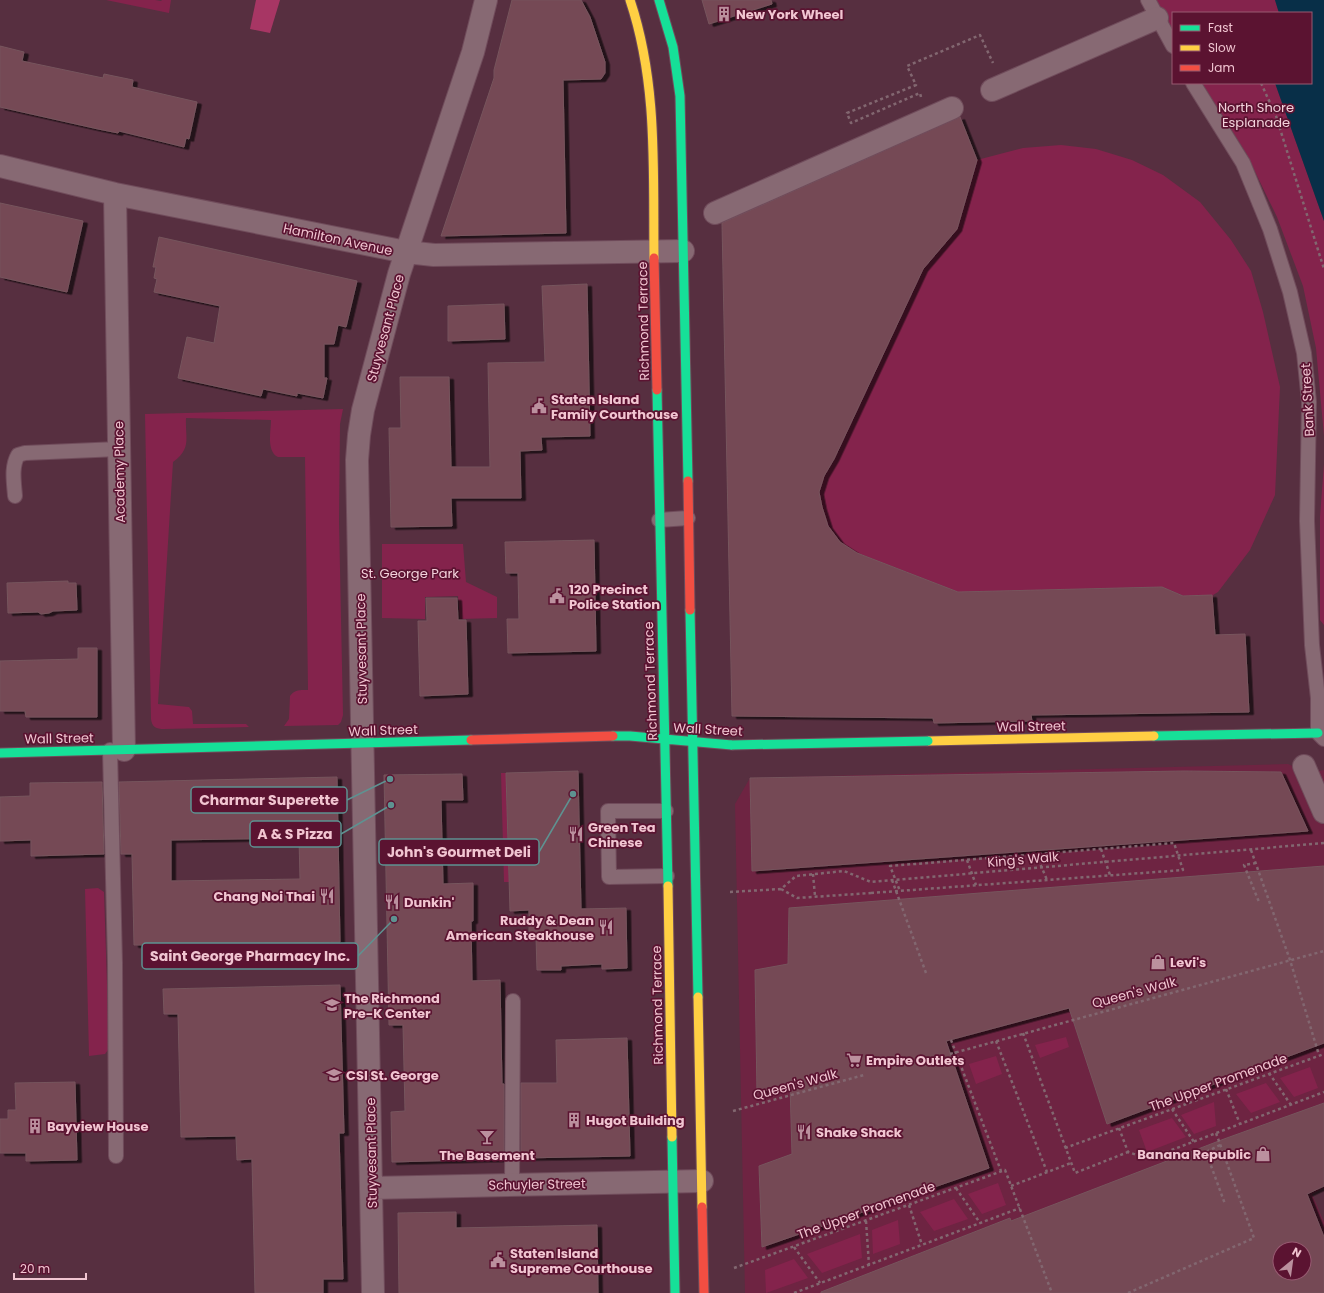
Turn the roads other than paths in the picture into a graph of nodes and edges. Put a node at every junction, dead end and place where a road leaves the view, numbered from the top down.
1 (486, 0) edge
2 (630, 0) edge
3 (659, 0) edge
4 (1153, 9) edge
5 (1172, 44) edge
6 (1194, 84) edge
7 (998, 88) road end
8 (952, 108) dead end
9 (0, 166) edge
10 (115, 194) junction
11 (715, 213) dead end
12 (654, 251) junction
13 (683, 251) junction
14 (406, 252) junction
15 (119, 449) junction
16 (15, 496) dead end
17 (688, 518) junction
18 (659, 520) junction
19 (1321, 736) edge
20 (665, 739) junction
21 (693, 742) junction
22 (363, 743) junction
23 (117, 750) junction
24 (0, 753) edge
25 (1304, 766) dead end
26 (666, 811) junction
27 (1324, 812) edge
28 (668, 876) junction
29 (513, 1001) dead end
30 (116, 1156) dead end
31 (702, 1181) junction
32 (673, 1182) junction
33 (512, 1185) junction
34 (371, 1188) junction
35 (373, 1293) edge
36 (675, 1293) edge
37 (704, 1293) edge

1 - 14 street, Stuyvesant Place
2 - 12 main road, Richmond Terrace
3 - 13 main road
4 - 5 lane
4 - 7 street
6 - 19 lane, Bank Street
8 - 11 street
9 - 10 street, Hamilton Avenue
10 - 14 street, Hamilton Avenue
10 - 15 street, Academy Place
12 - 13 street, Hamilton Avenue
12 - 14 street, Hamilton Avenue
12 - 18 main road, Richmond Terrace
13 - 17 main road
14 - 22 street, Stuyvesant Place
15 - 16 lane
15 - 23 street, Academy Place
17 - 18 lane
17 - 21 main road
18 - 20 main road, Richmond Terrace
19 - 21 main road, Wall Street, bridge
20 - 21 main road, Wall Street
20 - 22 main road, Wall Street
20 - 26 main road, Richmond Terrace
21 - 31 main road
22 - 23 main road, Wall Street
22 - 34 street, Stuyvesant Place
23 - 24 main road, Wall Street
23 - 30 lane
25 - 27 street
26 - 28 main road, Richmond Terrace
26 - 28 lane
28 - 32 main road, Richmond Terrace
29 - 33 lane
31 - 32 street, Schuyler Street
31 - 37 main road
32 - 33 street, Schuyler Street
32 - 36 main road, Richmond Terrace
33 - 34 street, Schuyler Street
34 - 35 street, Stuyvesant Place

